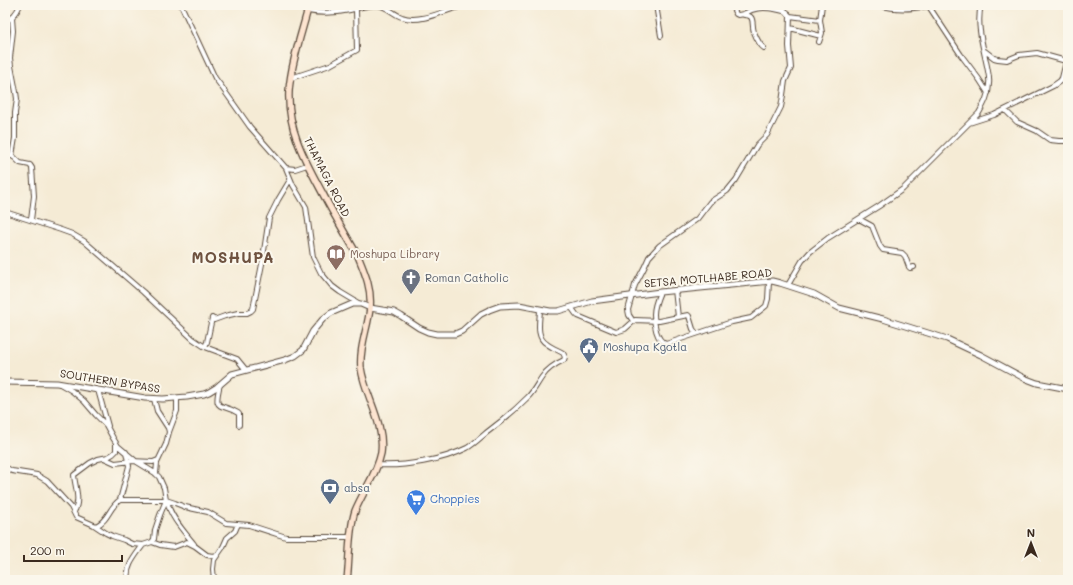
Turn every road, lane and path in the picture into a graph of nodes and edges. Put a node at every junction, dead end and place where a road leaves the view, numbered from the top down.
1 (20, 5) edge
2 (181, 5) edge
3 (381, 5) edge
4 (464, 5) edge
5 (656, 5) edge
6 (731, 5) edge
7 (771, 5) edge
8 (780, 5) edge
9 (822, 5) edge
10 (878, 5) edge
11 (928, 5) edge
12 (981, 5) edge
13 (370, 6) edge
14 (451, 7) edge
15 (308, 8) edge
16 (356, 9) junction
17 (767, 9) junction
18 (788, 14) junction
19 (744, 15) junction
20 (12, 18) junction
21 (820, 20) junction
22 (5, 21) edge
23 (790, 28) junction
24 (661, 36) dead end
25 (821, 36) junction
26 (819, 42) dead end
27 (764, 48) dead end
28 (984, 51) junction
29 (1068, 54) edge
30 (1066, 61) junction
31 (291, 78) junction
32 (988, 93) junction
33 (1005, 110) junction
34 (968, 123) junction
35 (1068, 141) edge
36 (5, 156) edge
37 (12, 156) junction
38 (308, 165) junction
39 (286, 168) junction
40 (290, 180) junction
41 (5, 212) edge
42 (859, 219) junction
43 (31, 220) junction
44 (914, 267) dead end
45 (769, 282) junction
46 (788, 285) junction
47 (675, 290) junction
48 (660, 292) junction
49 (632, 295) junction
50 (361, 304) junction
51 (571, 307) junction
52 (370, 308) junction
53 (540, 309) junction
54 (678, 317) junction
55 (633, 321) junction
56 (655, 321) junction
57 (696, 333) junction
58 (205, 346) junction
59 (246, 370) junction
60 (5, 382) edge
61 (57, 382) junction
62 (220, 384) junction
63 (1068, 389) edge
64 (98, 390) junction
65 (177, 398) junction
66 (154, 399) junction
67 (239, 425) dead end
68 (108, 427) junction
69 (169, 432) junction
70 (116, 444) junction
71 (126, 452) junction
72 (103, 458) junction
73 (158, 460) junction
74 (128, 462) junction
75 (137, 462) junction
76 (377, 465) junction
77 (5, 467) edge
78 (156, 474) junction
79 (120, 500) junction
80 (167, 501) junction
81 (74, 512) junction
82 (238, 524) junction
83 (96, 526) junction
84 (350, 537) junction
85 (152, 542) junction
86 (143, 545) junction
87 (195, 546) junction
88 (217, 555) junction
89 (128, 580) edge
90 (214, 580) edge
91 (347, 580) edge

1 - 20 street
2 - 39 street
3 - 13 street
3 - 14 street
4 - 14 street
5 - 24 street
6 - 19 street
7 - 17 street
8 - 18 street
9 - 21 street
10 - 11 street
11 - 32 street
12 - 28 street
13 - 16 street
15 - 16 street
15 - 31 main road, THAMAGA ROAD
16 - 31 street
17 - 18 street
17 - 19 street
18 - 21 street
18 - 23 street
19 - 27 street
20 - 22 street
20 - 37 street
21 - 25 street
23 - 25 street
23 - 49 street
25 - 26 street
28 - 30 street
28 - 32 street
29 - 30 street
30 - 33 street
31 - 38 main road, THAMAGA ROAD
32 - 34 street
33 - 34 street
33 - 35 street
34 - 42 street
36 - 37 street
37 - 43 street
38 - 39 street
38 - 52 main road, THAMAGA ROAD
39 - 40 street
40 - 50 street
40 - 58 street
41 - 43 street
42 - 44 street
42 - 46 street
43 - 58 street
45 - 46 street, SETSA MOTLHABE ROAD
45 - 47 street, SETSA MOTLHABE ROAD
45 - 57 street
46 - 63 street, SETSA MOTLHABE ROAD
47 - 48 street, SETSA MOTLHABE ROAD
47 - 54 street
48 - 49 street, SETSA MOTLHABE ROAD
48 - 56 street
49 - 51 street, SETSA MOTLHABE ROAD
49 - 55 street
50 - 52 street
50 - 59 street, SOUTHERN BYPASS
51 - 53 street, SETSA MOTLHABE ROAD
51 - 55 street
52 - 53 street, SETSA MOTLHABE ROAD
52 - 76 main road, THAMAGA ROAD
53 - 76 street
54 - 56 street
54 - 57 street
55 - 56 street
56 - 57 street
58 - 59 street
59 - 62 street, SOUTHERN BYPASS
60 - 61 street, SOUTHERN BYPASS
61 - 64 street, SOUTHERN BYPASS
61 - 68 street
62 - 65 street, SOUTHERN BYPASS
62 - 67 street
64 - 66 street, SOUTHERN BYPASS
64 - 68 street
65 - 66 street, SOUTHERN BYPASS
65 - 69 street
66 - 69 street
68 - 70 street
69 - 73 street
70 - 71 street
70 - 72 street
71 - 74 street
71 - 75 street
72 - 74 street
72 - 81 street
73 - 75 street
73 - 78 street
74 - 75 street
74 - 79 street
75 - 78 street
76 - 84 main road, THAMAGA ROAD
77 - 81 street
78 - 80 street
79 - 80 street
79 - 83 street
80 - 82 street
80 - 85 street
80 - 87 street
81 - 83 street
82 - 84 street
82 - 88 street
83 - 86 street
84 - 91 main road, THAMAGA ROAD
85 - 86 street
85 - 87 street
86 - 89 street
87 - 88 street
88 - 90 street

